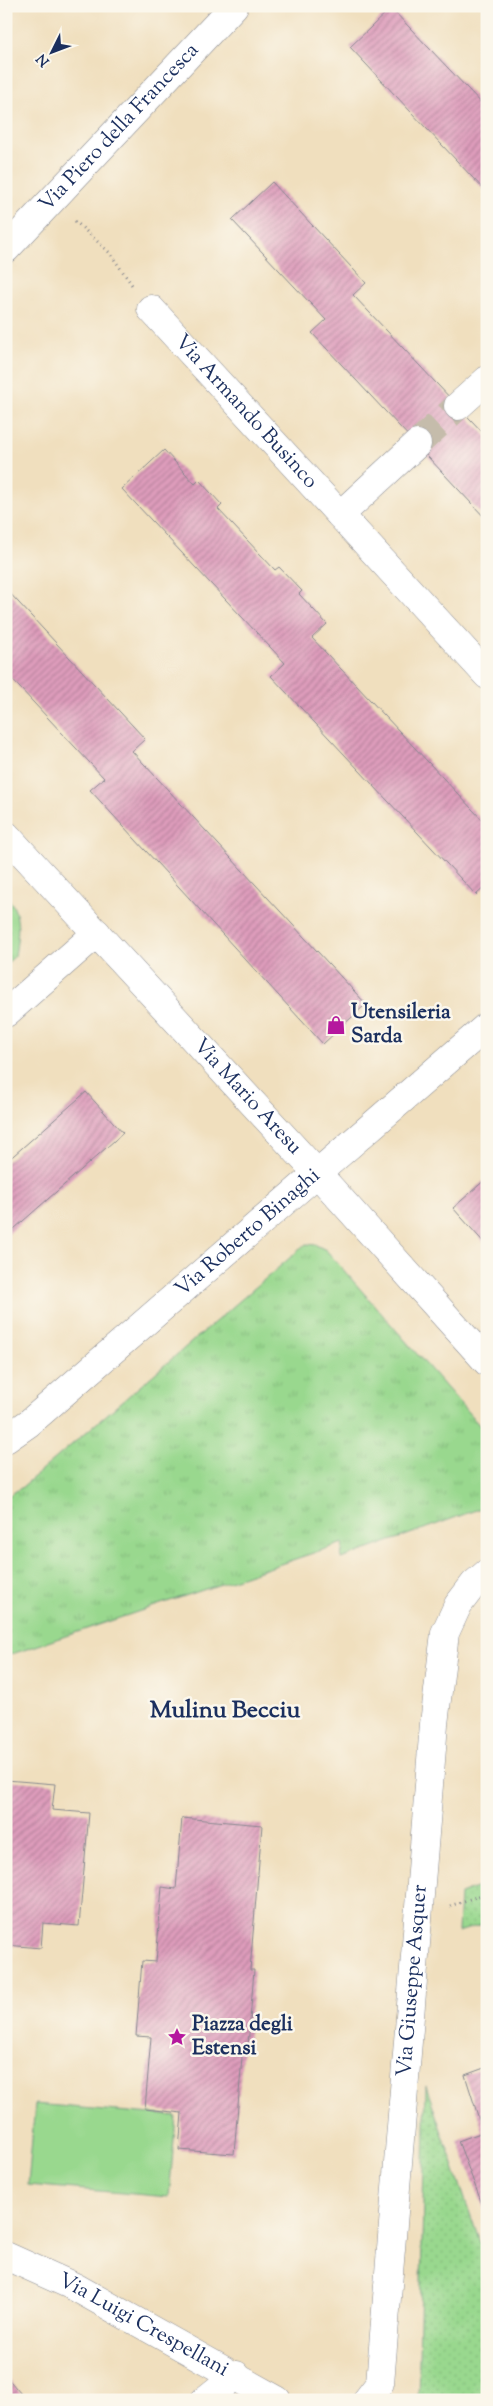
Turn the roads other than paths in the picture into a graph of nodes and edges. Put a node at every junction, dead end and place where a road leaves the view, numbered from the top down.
1 (234, 6) edge
2 (6, 249) edge
3 (151, 309) road end
4 (487, 380) edge
5 (458, 406) tunnel mouth
6 (417, 444) tunnel mouth
7 (340, 515) junction
8 (487, 675) edge
9 (6, 835) edge
10 (97, 933) junction
11 (6, 1013) edge
12 (487, 1026) edge
13 (317, 1173) junction
14 (487, 1362) edge
15 (6, 1439) edge
16 (487, 1573) edge
17 (6, 2256) edge
18 (236, 2375) junction
19 (205, 2400) edge
20 (277, 2400) edge
21 (368, 2400) edge

1 - 2 street, Via Piero della Francesca
3 - 7 street, Via Armando Businco
4 - 5 street
6 - 7 street
7 - 8 street, Via Armando Businco
9 - 10 street, Via Mario Aresu
10 - 11 street
10 - 13 street, Via Mario Aresu
12 - 13 street, Via Roberto Binaghi
13 - 14 street, Via Mario Aresu
13 - 15 street, Via Roberto Binaghi
16 - 21 street, Via Giuseppe Asquer
17 - 18 street, Via Luigi Crespellani
18 - 19 street
18 - 20 street, Via Luigi Crespellani

